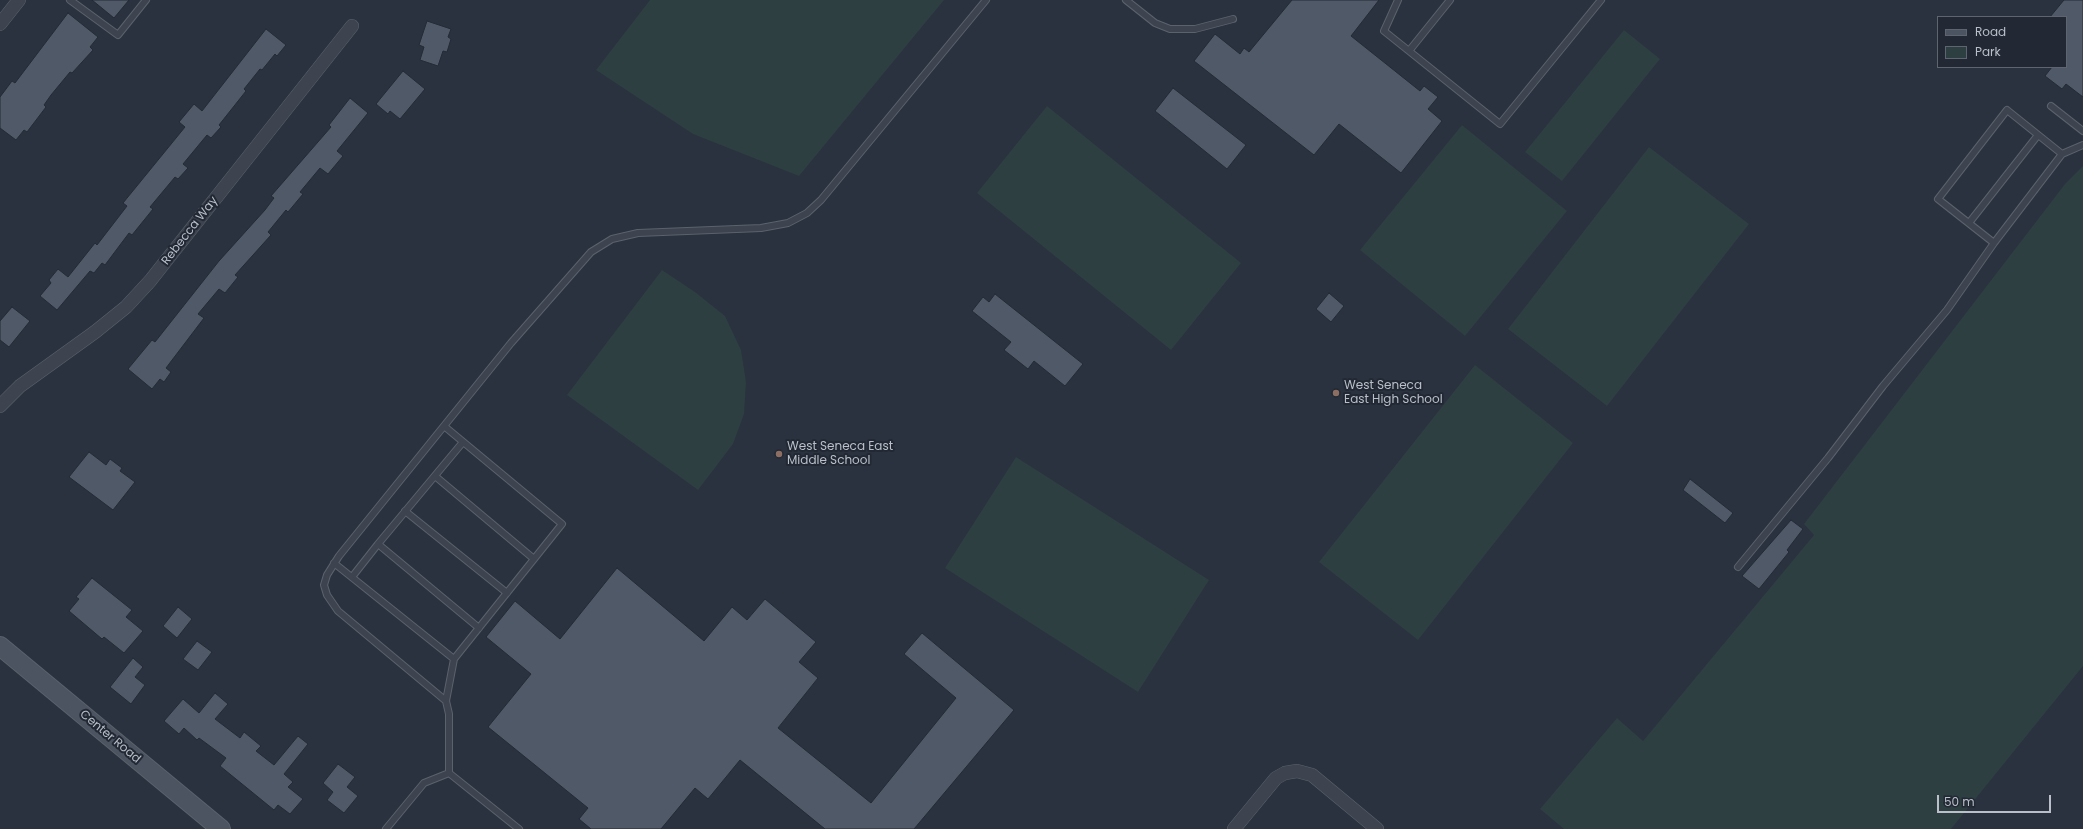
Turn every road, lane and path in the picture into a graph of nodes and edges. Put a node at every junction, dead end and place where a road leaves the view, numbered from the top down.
1 (19, 0) edge
2 (70, 0) edge
3 (146, 0) edge
4 (986, 0) edge
5 (1126, 0) edge
6 (1398, 0) edge
7 (1450, 0) edge
8 (1601, 0) edge
9 (1233, 19) dead end
10 (0, 24) edge
11 (352, 26) dead end
12 (1409, 51) junction
13 (2051, 106) dead end
14 (2083, 131) edge
15 (2038, 135) junction
16 (2083, 145) edge
17 (2062, 154) junction
18 (1969, 223) junction
19 (1994, 243) junction
20 (0, 406) edge
21 (444, 426) junction
22 (463, 442) junction
23 (435, 476) junction
24 (405, 511) junction
25 (378, 544) junction
26 (534, 559) junction
27 (334, 563) junction
28 (1738, 567) dead end
29 (352, 577) junction
30 (507, 593) junction
31 (479, 628) junction
32 (0, 646) edge
33 (454, 659) junction
34 (446, 701) junction
35 (449, 773) junction
36 (221, 829) edge
37 (386, 829) edge
38 (519, 829) edge
39 (1234, 829) edge
40 (1377, 829) edge

1 - 10 street
2 - 3 lane
4 - 21 lane
5 - 9 lane
6 - 12 lane
7 - 12 lane
8 - 12 lane
11 - 20 street, Rebecca Way
13 - 14 lane
15 - 17 lane
15 - 18 lane
15 - 18 lane
16 - 17 lane
17 - 19 lane
18 - 19 lane
19 - 28 lane
21 - 22 lane
21 - 27 lane
22 - 23 lane
22 - 26 lane
23 - 24 lane
23 - 26 lane
24 - 25 lane
24 - 30 lane
25 - 29 lane
25 - 31 lane
26 - 30 lane
27 - 29 lane
27 - 34 lane
29 - 33 lane
30 - 31 lane
31 - 33 lane
32 - 36 main road, Center Road
33 - 34 lane
34 - 35 lane
35 - 37 lane
35 - 38 lane
39 - 40 street

